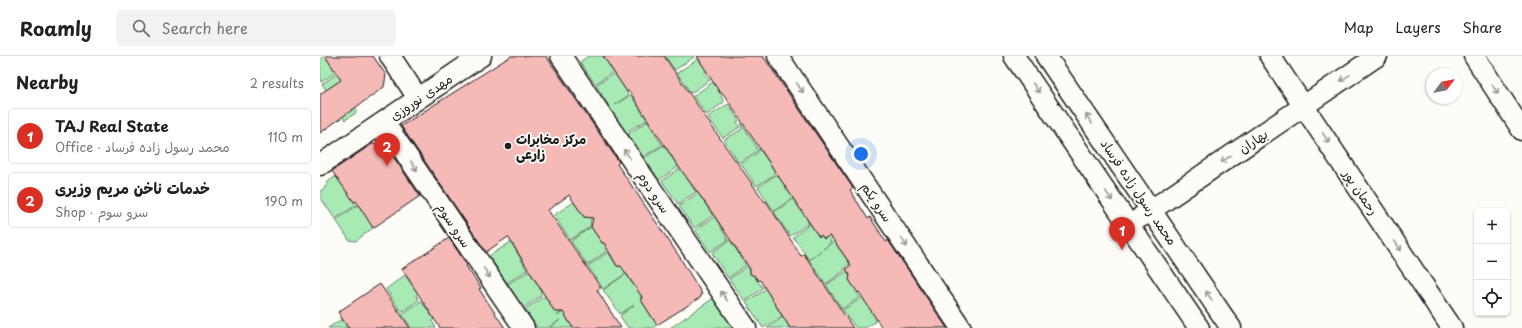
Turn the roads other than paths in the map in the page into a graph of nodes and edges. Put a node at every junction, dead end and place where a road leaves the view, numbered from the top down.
1 (390, 56) edge
2 (481, 56) edge
3 (561, 56) edge
4 (778, 56) edge
5 (1014, 56) edge
6 (1046, 56) edge
7 (1270, 56) edge
8 (1377, 56) edge
9 (1474, 56) edge
10 (418, 98) junction
11 (1304, 106) junction
12 (384, 122) junction
13 (1522, 130) edge
14 (320, 165) edge
15 (1151, 210) junction
16 (1129, 225) junction
17 (524, 328) edge
18 (746, 328) edge
19 (962, 328) edge
20 (1199, 328) edge
21 (1232, 328) edge
22 (1452, 328) edge

1 - 10 street
2 - 10 street, مهدی نوروزی
18 -> 3 street, سرو دوم
4 -> 19 street, سرو یکم
5 -> 16 street, محمد رسول زاده فرساد
15 -> 6 street, محمد رسول زاده فرساد
7 - 11 street, رحمان پور
8 -> 11 street, بهاران
9 -> 13 street
10 - 12 street, مهدی نوروزی
11 -> 15 street, بهاران
11 -> 22 street, رحمان پور
12 - 14 street, مهدی نوروزی
12 -> 17 street, سرو سوم
15 - 16 street, بهاران
21 -> 15 street, محمد رسول زاده فرساد
16 - 20 street, محمد رسول زاده فرساد

